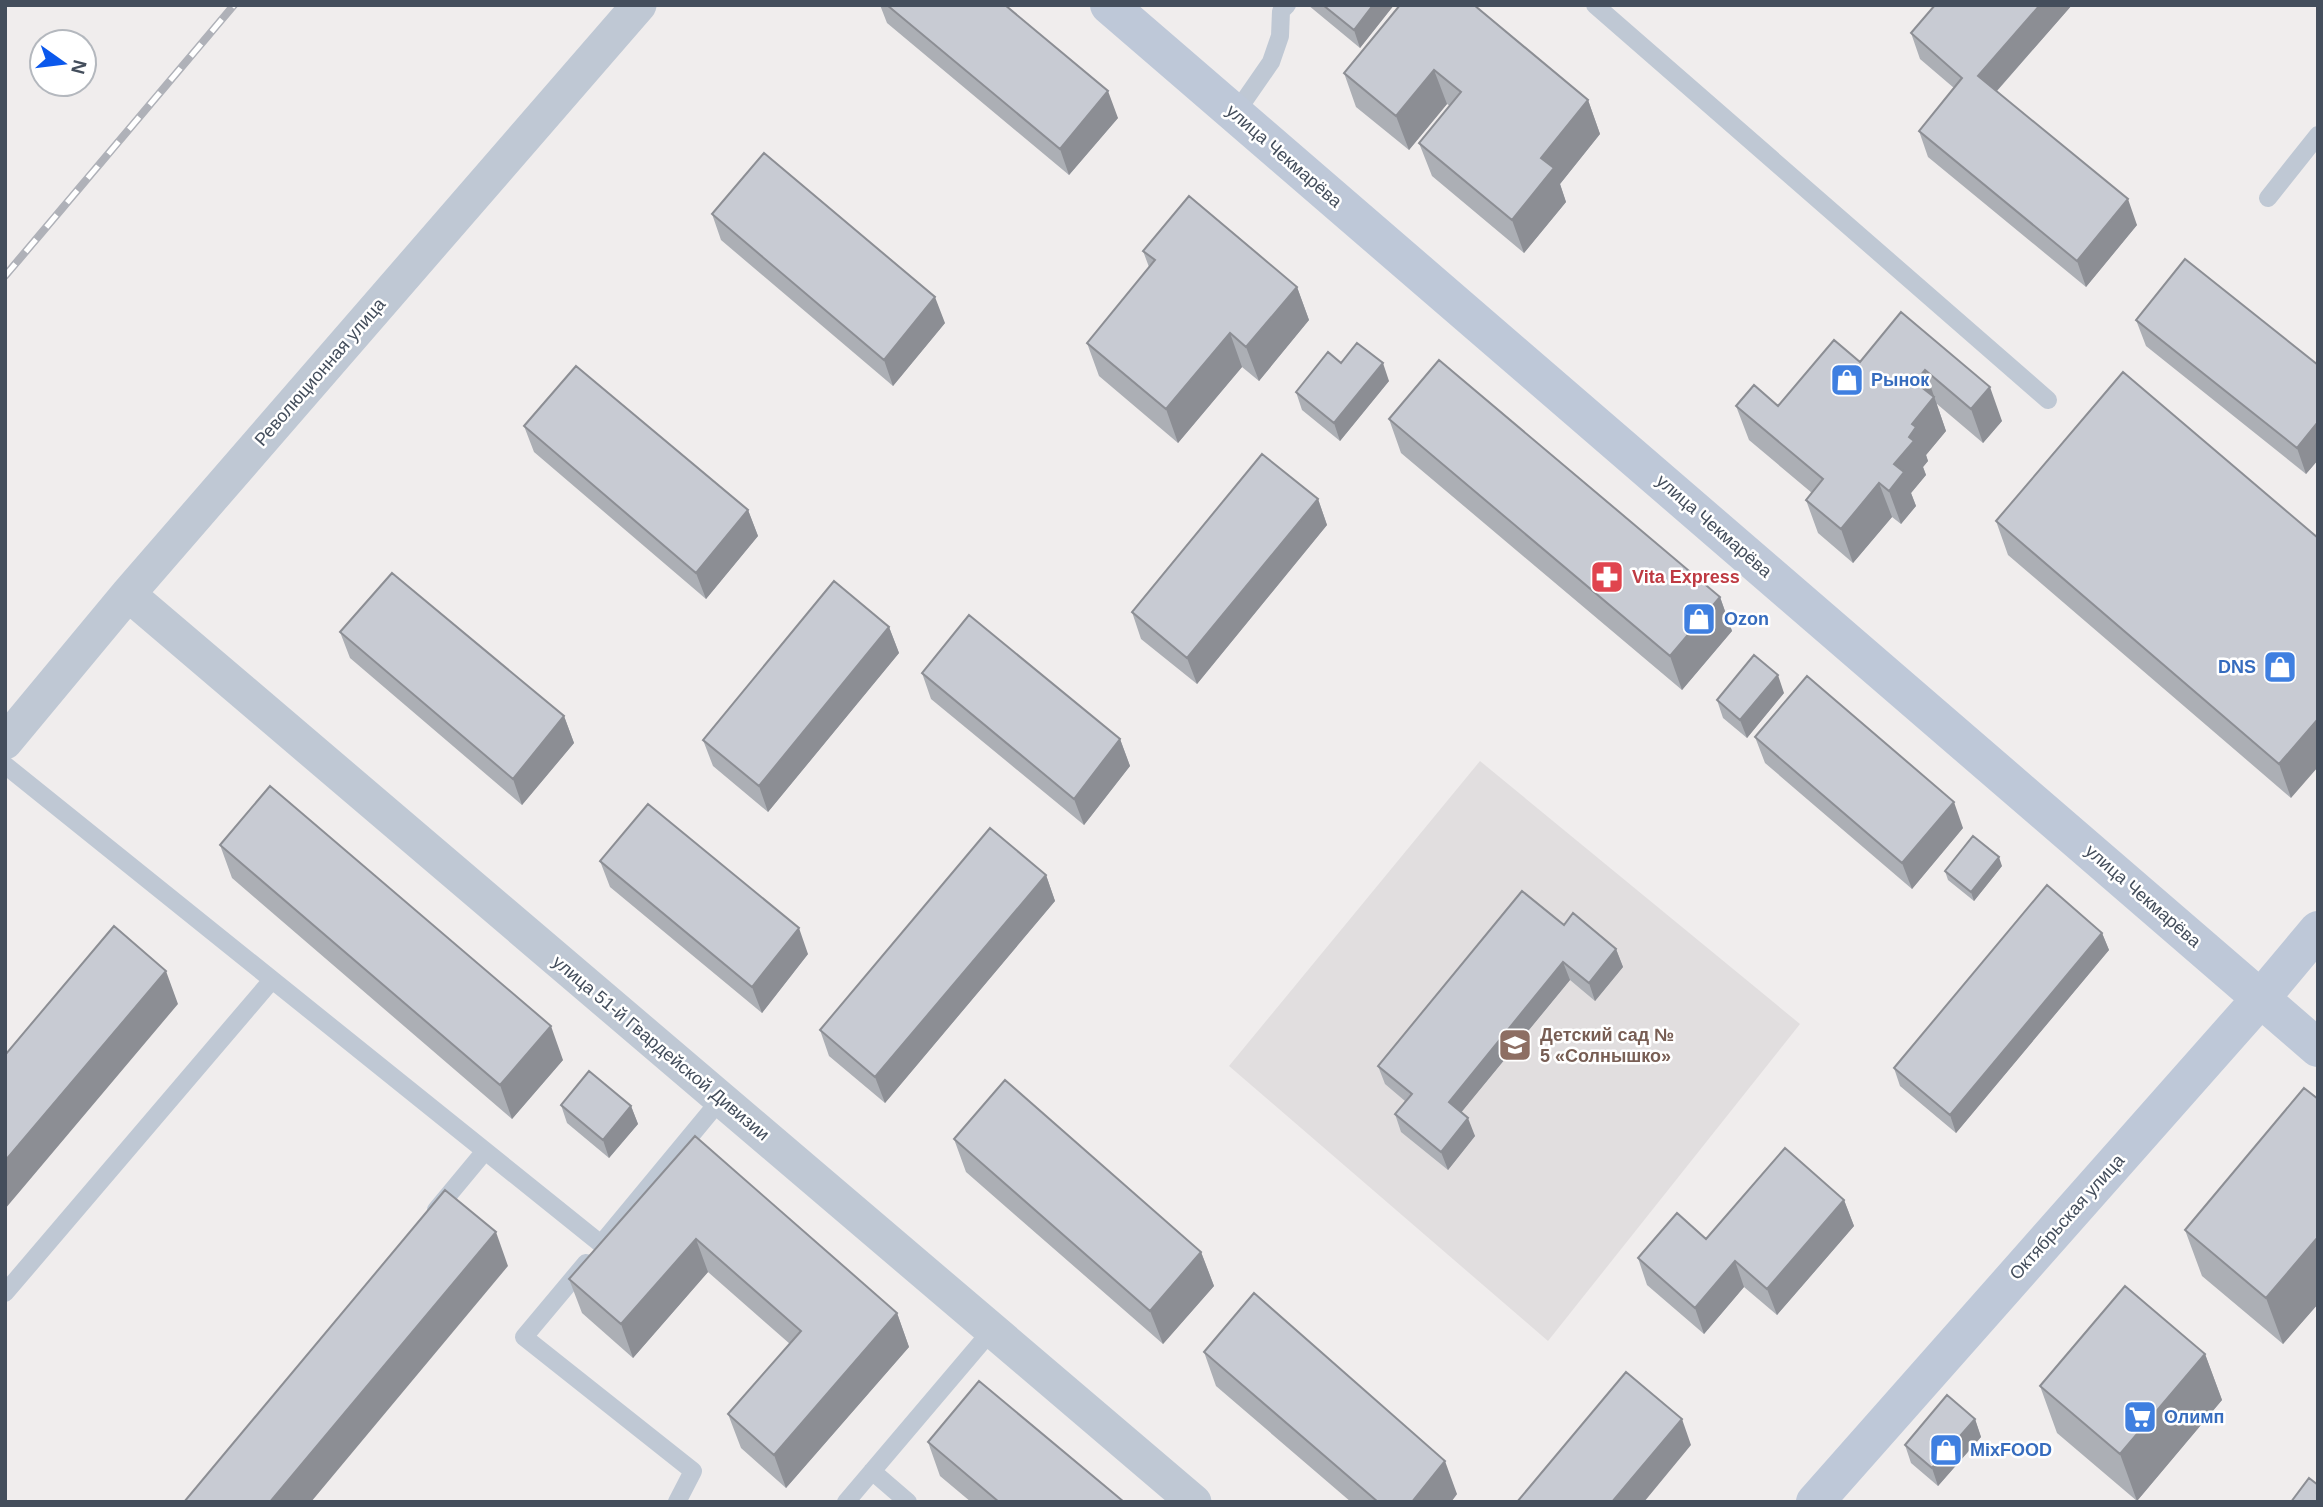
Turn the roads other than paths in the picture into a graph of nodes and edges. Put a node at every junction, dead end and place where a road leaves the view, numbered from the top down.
1 (639, 5) edge
2 (1110, 5) edge
3 (1287, 5) edge
4 (1595, 5) edge
5 (1235, 114) junction
6 (2318, 135) edge
7 (2269, 198) dead end
8 (2048, 400) dead end
9 (128, 594) junction
10 (5, 742) edge
11 (5, 765) edge
12 (2318, 930) edge
13 (272, 980) junction
14 (2261, 998) junction
15 (2318, 1048) edge
16 (721, 1099) junction
17 (485, 1150) junction
18 (423, 1225) edge
19 (601, 1244) junction
20 (5, 1293) edge
21 (992, 1330) junction
22 (872, 1471) junction
23 (677, 1502) edge
24 (845, 1502) edge
25 (908, 1502) edge
26 (1194, 1502) edge
27 (1815, 1502) edge

1 - 9 street, Революционная улица
2 - 5 street, улица Чекмарёва
3 - 5 lane
4 - 8 lane
5 - 14 street, улица Чекмарёва
6 - 7 lane
9 - 10 street, Революционная улица
9 - 16 street, улица 51-й Гвардейской Дивизии
11 - 13 lane
12 - 14 street, Октябрьская улица
13 - 17 lane
13 - 20 lane
14 - 15 street, улица Чекмарёва
14 - 27 street, Октябрьская улица
16 - 19 lane
16 - 21 street, улица 51-й Гвардейской Дивизии
17 - 18 lane
17 - 19 lane
19 - 23 lane
21 - 22 lane
21 - 26 street, улица 51-й Гвардейской Дивизии
22 - 24 lane
22 - 25 lane

